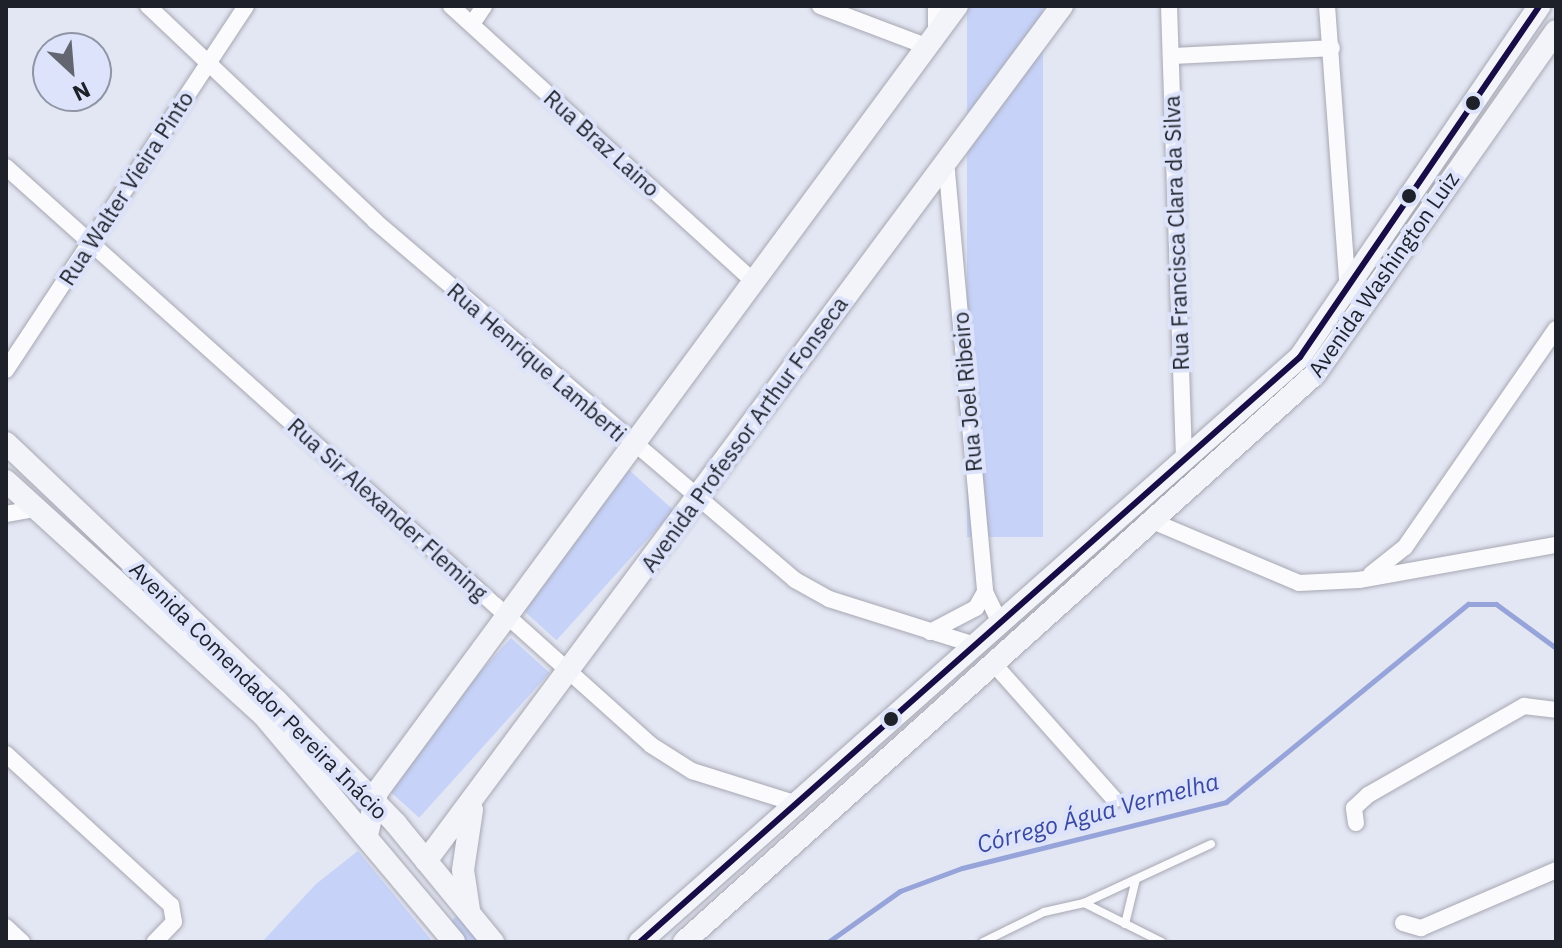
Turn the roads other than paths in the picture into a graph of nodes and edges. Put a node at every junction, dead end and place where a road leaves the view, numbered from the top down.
1 (148, 6) edge
2 (246, 6) edge
3 (451, 6) edge
4 (484, 6) edge
5 (820, 6) edge
6 (936, 6) edge
7 (957, 6) edge
8 (1062, 6) edge
9 (1169, 6) edge
10 (1327, 6) edge
11 (1539, 6) edge
12 (472, 24) junction
13 (1556, 31) edge
14 (931, 40) junction
15 (1332, 48) junction
16 (1171, 56) junction
17 (210, 61) junction
18 (946, 161) junction
19 (6, 167) edge
20 (93, 240) junction
21 (753, 281) junction
22 (1348, 292) junction
23 (1556, 329) edge
24 (6, 370) edge
25 (6, 443) edge
26 (634, 445) junction
27 (1184, 460) junction
28 (6, 481) edge
29 (47, 483) junction
30 (697, 496) junction
31 (34, 509) junction
32 (6, 514) edge
33 (1157, 523) junction
34 (1416, 533) junction
35 (1556, 545) edge
36 (1438, 567) junction
37 (1359, 580) junction
38 (985, 592) junction
39 (507, 618) junction
40 (999, 621) junction
41 (928, 633) junction
42 (972, 644) junction
43 (993, 663) junction
44 (571, 674) junction
45 (1553, 708) edge
46 (6, 754) edge
47 (373, 800) junction
48 (1115, 800) dead end
49 (475, 802) junction
50 (797, 804) junction
51 (1356, 823) dead end
52 (367, 835) junction
53 (1211, 844) dead end
54 (426, 861) junction
55 (391, 863) junction
56 (1556, 870) edge
57 (1136, 879) junction
58 (1084, 903) junction
59 (470, 915) junction
60 (1403, 923) dead end
61 (1125, 924) junction
62 (6, 927) edge
63 (448, 938) edge
64 (22, 942) edge
65 (155, 942) edge
66 (493, 942) edge
67 (640, 942) edge
68 (684, 942) edge
69 (983, 942) edge
70 (1162, 942) edge

1 - 17 street, Rua Henrique Lamberti
2 - 17 street, Rua Walter Vieira Pinto
3 - 12 street, Rua Braz Laino
4 - 12 street
5 - 14 street
6 - 14 street
7 - 14 main road
8 - 18 main road, Avenida Professor Arthur Fonseca
9 - 16 street, Rua Francisca Clara da Silva
10 - 15 street
11 - 22 main road, Avenida Washington Luiz
12 - 21 street, Rua Braz Laino
13 - 33 main road, Avenida Washington Luiz
14 - 21 main road
15 - 16 street
15 - 22 street
16 - 27 street, Rua Francisca Clara da Silva
17 - 20 street, Rua Walter Vieira Pinto
17 - 26 street, Rua Henrique Lamberti
18 - 30 main road, Avenida Professor Arthur Fonseca
18 - 38 street, Rua Joel Ribeiro
19 - 20 street, Rua Sir Alexander Fleming
20 - 24 street, Rua Walter Vieira Pinto
20 - 39 street, Rua Sir Alexander Fleming
21 - 26 main road
22 - 27 main road, Avenida Washington Luiz
23 - 34 street
25 - 29 main road, Avenida Comendador Pereira Inácio
26 - 30 street, Rua Henrique Lamberti
26 - 39 main road
27 - 40 main road, Avenida Washington Luiz
28 - 29 main road, Avenida Comendador Pereira Inácio
28 - 31 main road, Avenida Comendador Pereira Inácio
29 - 47 main road, Avenida Comendador Pereira Inácio
30 - 41 street, Rua Henrique Lamberti
30 - 44 main road, Avenida Professor Arthur Fonseca
31 - 32 street
31 - 52 main road, Avenida Comendador Pereira Inácio
33 - 37 street
33 - 43 main road, Avenida Washington Luiz
34 - 36 street
34 - 37 street
35 - 36 street
36 - 37 street
38 - 40 street, Rua Joel Ribeiro
38 - 41 street
39 - 44 street, Rua Sir Alexander Fleming
39 - 47 main road
40 - 42 main road, Avenida Washington Luiz
41 - 42 street, Rua Henrique Lamberti
42 - 50 main road, Avenida Washington Luiz
43 - 48 street
43 - 68 main road, Avenida Washington Luiz
44 - 49 main road, Avenida Professor Arthur Fonseca
44 - 50 street, Rua Sir Alexander Fleming
45 - 51 street
46 - 65 street
47 - 52 main road
47 - 54 main road, Avenida Comendador Pereira Inácio
49 - 54 main road, Avenida Professor Arthur Fonseca
49 - 59 main road
50 - 67 main road, Avenida Washington Luiz
52 - 55 main road, Avenida Comendador Pereira Inácio
53 - 57 lane
54 - 55 main road
54 - 59 main road, Avenida Comendador Pereira Inácio
55 - 63 main road, Avenida Comendador Pereira Inácio
56 - 60 street
57 - 58 lane
57 - 61 lane
58 - 61 lane
58 - 69 lane
59 - 66 main road, Avenida Comendador Pereira Inácio
61 - 70 lane
62 - 64 street

